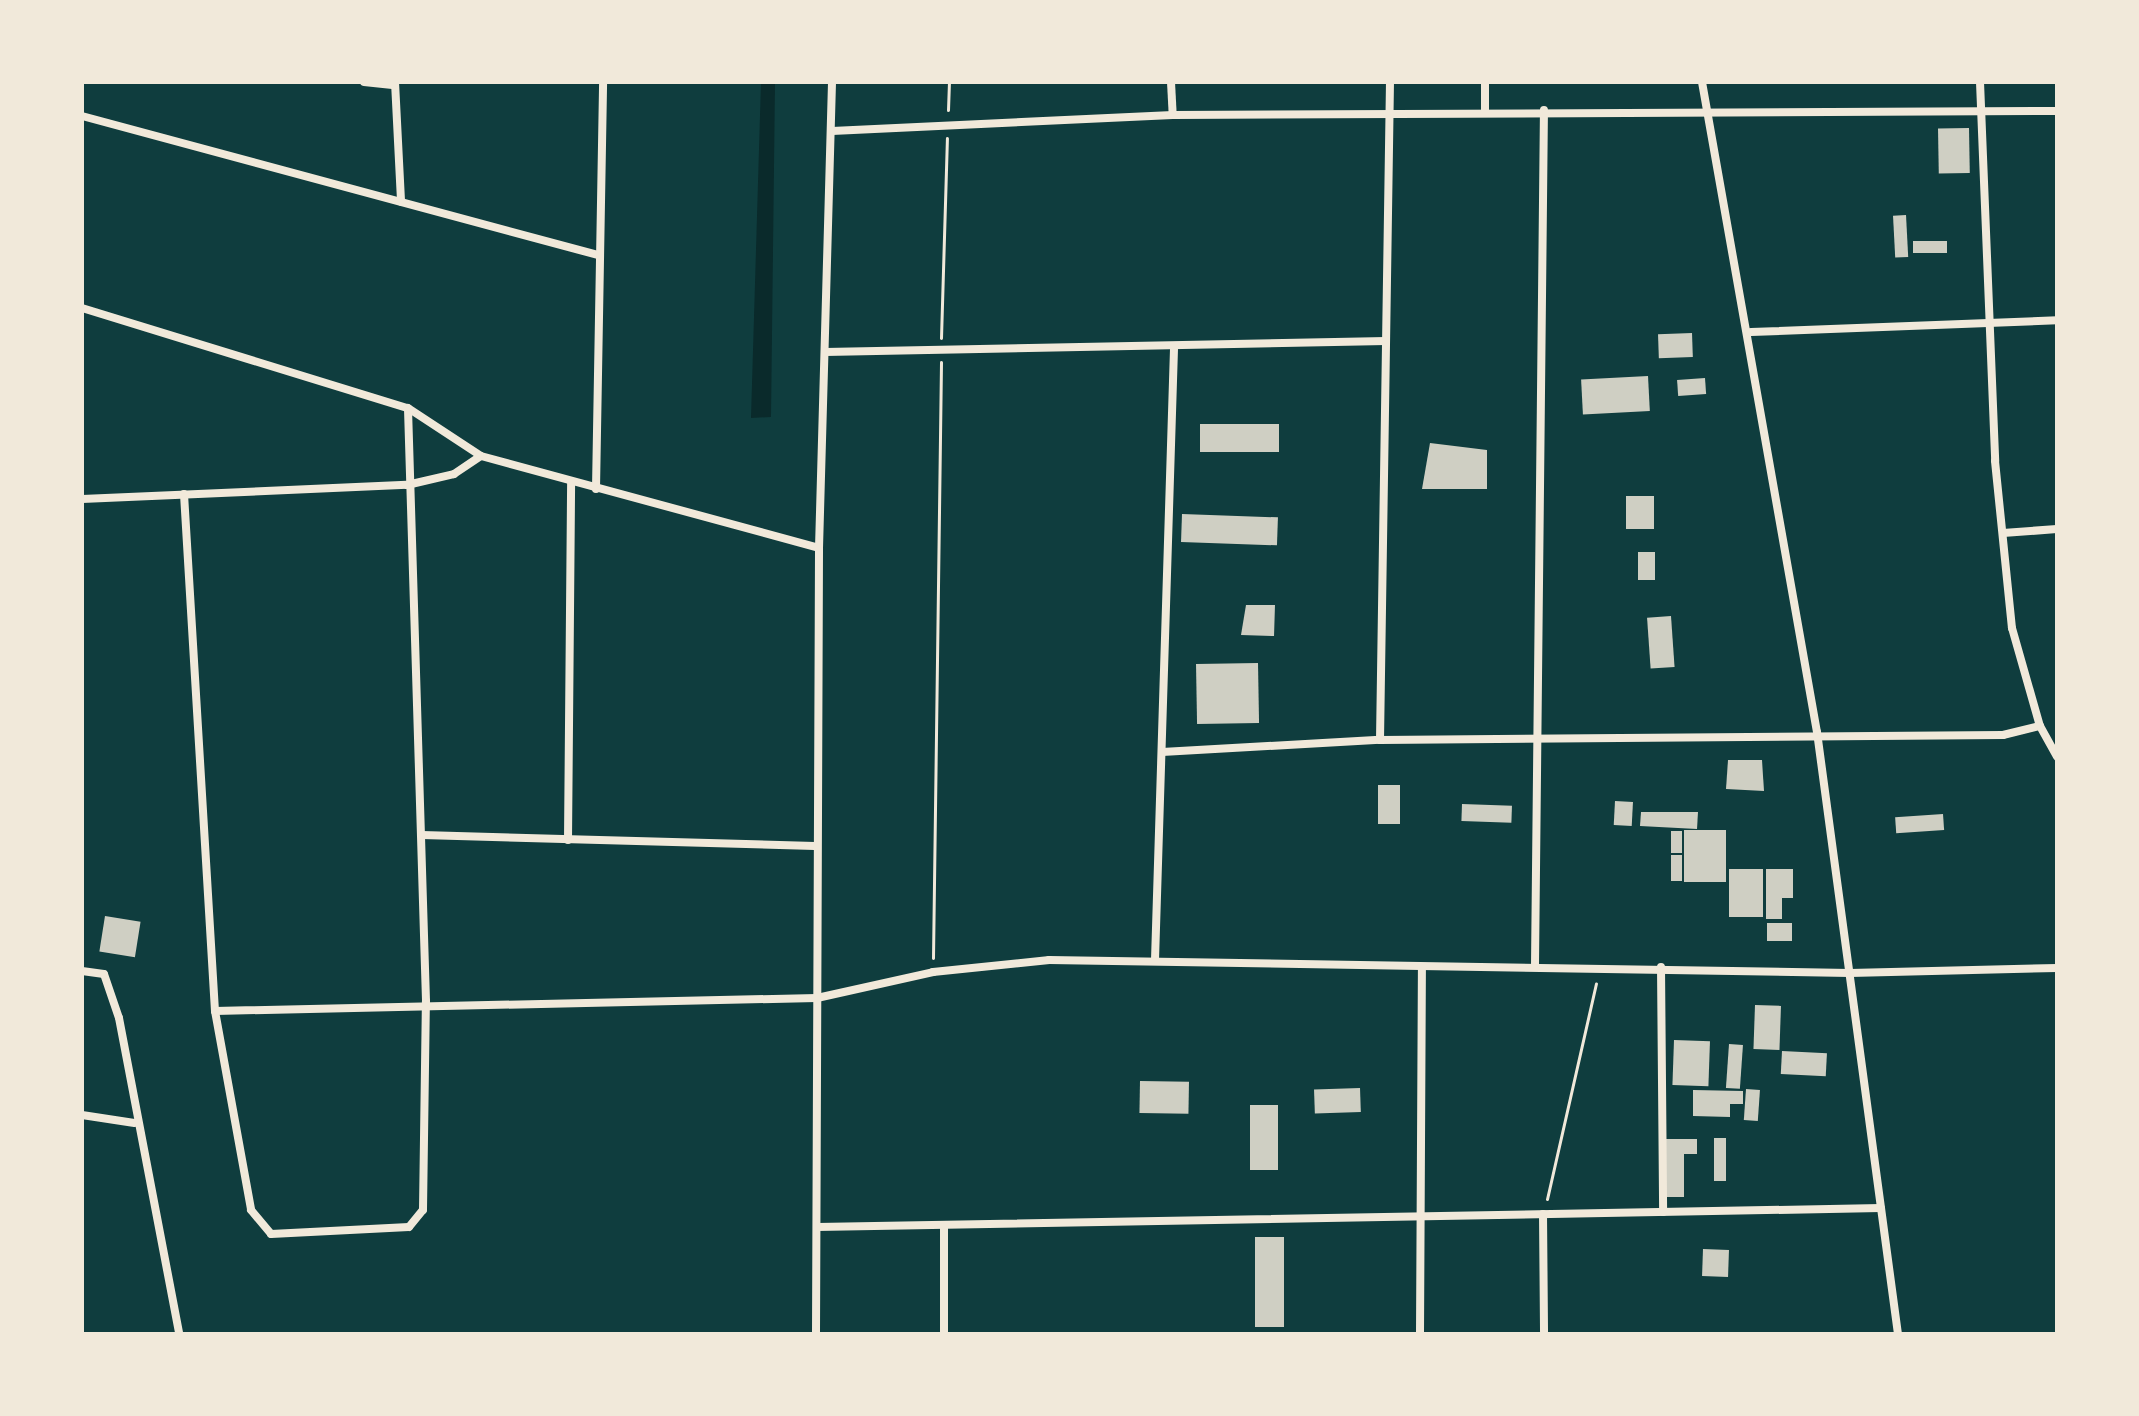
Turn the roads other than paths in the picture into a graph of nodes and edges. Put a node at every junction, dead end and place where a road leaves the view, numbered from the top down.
1 (364, 82) edge
2 (603, 82) edge
3 (832, 82) edge
4 (1171, 82) edge
5 (1390, 82) edge
6 (1485, 82) edge
7 (1702, 82) edge
8 (1980, 82) edge
9 (395, 84) edge
10 (1544, 110) junction
11 (1707, 110) junction
12 (1485, 111) junction
13 (2057, 111) edge
14 (1389, 112) junction
15 (1981, 112) junction
16 (1173, 115) junction
17 (82, 116) edge
18 (832, 131) junction
19 (401, 202) junction
20 (598, 255) junction
21 (82, 308) edge
22 (2057, 320) edge
23 (1986, 323) junction
24 (1751, 332) junction
25 (1386, 341) junction
26 (1174, 348) junction
27 (825, 352) junction
28 (408, 408) junction
29 (481, 456) junction
30 (571, 482) junction
31 (407, 485) junction
32 (596, 489) junction
33 (184, 494) junction
34 (82, 499) edge
35 (2057, 529) edge
36 (2003, 533) junction
37 (819, 548) junction
38 (2040, 726) junction
39 (1817, 732) junction
40 (1535, 739) junction
41 (1380, 740) junction
42 (1162, 752) junction
43 (2057, 757) edge
44 (422, 835) junction
45 (568, 840) junction
46 (815, 846) junction
47 (1155, 960) junction
48 (1535, 965) junction
49 (1422, 967) junction
50 (1661, 967) junction
51 (2057, 968) edge
52 (82, 971) edge
53 (1850, 973) junction
54 (817, 998) junction
55 (426, 1001) junction
56 (215, 1011) junction
57 (82, 1115) edge
58 (134, 1123) junction
59 (1881, 1208) junction
60 (1663, 1212) junction
61 (1543, 1214) junction
62 (1419, 1216) junction
63 (944, 1225) junction
64 (817, 1227) junction
65 (179, 1334) edge
66 (816, 1334) edge
67 (944, 1334) edge
68 (1420, 1334) edge
69 (1544, 1334) edge
70 (1898, 1334) edge

1 - 9 street
2 - 20 street
3 - 18 street
4 - 16 street
5 - 14 street
6 - 12 street
7 - 11 street
8 - 15 street
9 - 19 street
10 - 11 street
10 - 12 street
10 - 40 street
11 - 15 street
11 - 24 street
12 - 14 street
13 - 15 street
14 - 16 street
14 - 25 street
15 - 23 street
16 - 18 street
17 - 19 street
18 - 27 street
19 - 20 street
20 - 32 street
21 - 28 street
22 - 23 street
23 - 24 street
23 - 36 street
24 - 39 street
25 - 26 street
25 - 41 street
26 - 27 street
26 - 42 street
27 - 37 street
28 - 29 street
28 - 31 street
29 - 30 street
29 - 31 street
30 - 32 street
30 - 45 street
31 - 33 street
31 - 44 street
32 - 37 street
33 - 34 street
33 - 56 street
35 - 36 street
36 - 38 street
37 - 46 street
38 - 39 street
38 - 43 street
39 - 40 street
39 - 53 street
40 - 41 street
40 - 48 street
41 - 42 street
42 - 47 street
44 - 45 street
44 - 55 street
45 - 46 street
46 - 54 street
47 - 49 street
47 - 54 street
48 - 49 street
48 - 50 street
49 - 62 street
50 - 53 street
50 - 60 street
51 - 53 street
52 - 58 street
53 - 59 street
54 - 55 street
54 - 64 street
55 - 56 street
55 - 56 street
57 - 58 street
58 - 65 street
59 - 60 street
59 - 70 street
60 - 61 street
61 - 62 street
61 - 69 street
62 - 63 street
62 - 68 street
63 - 64 street
63 - 67 street
64 - 66 street

